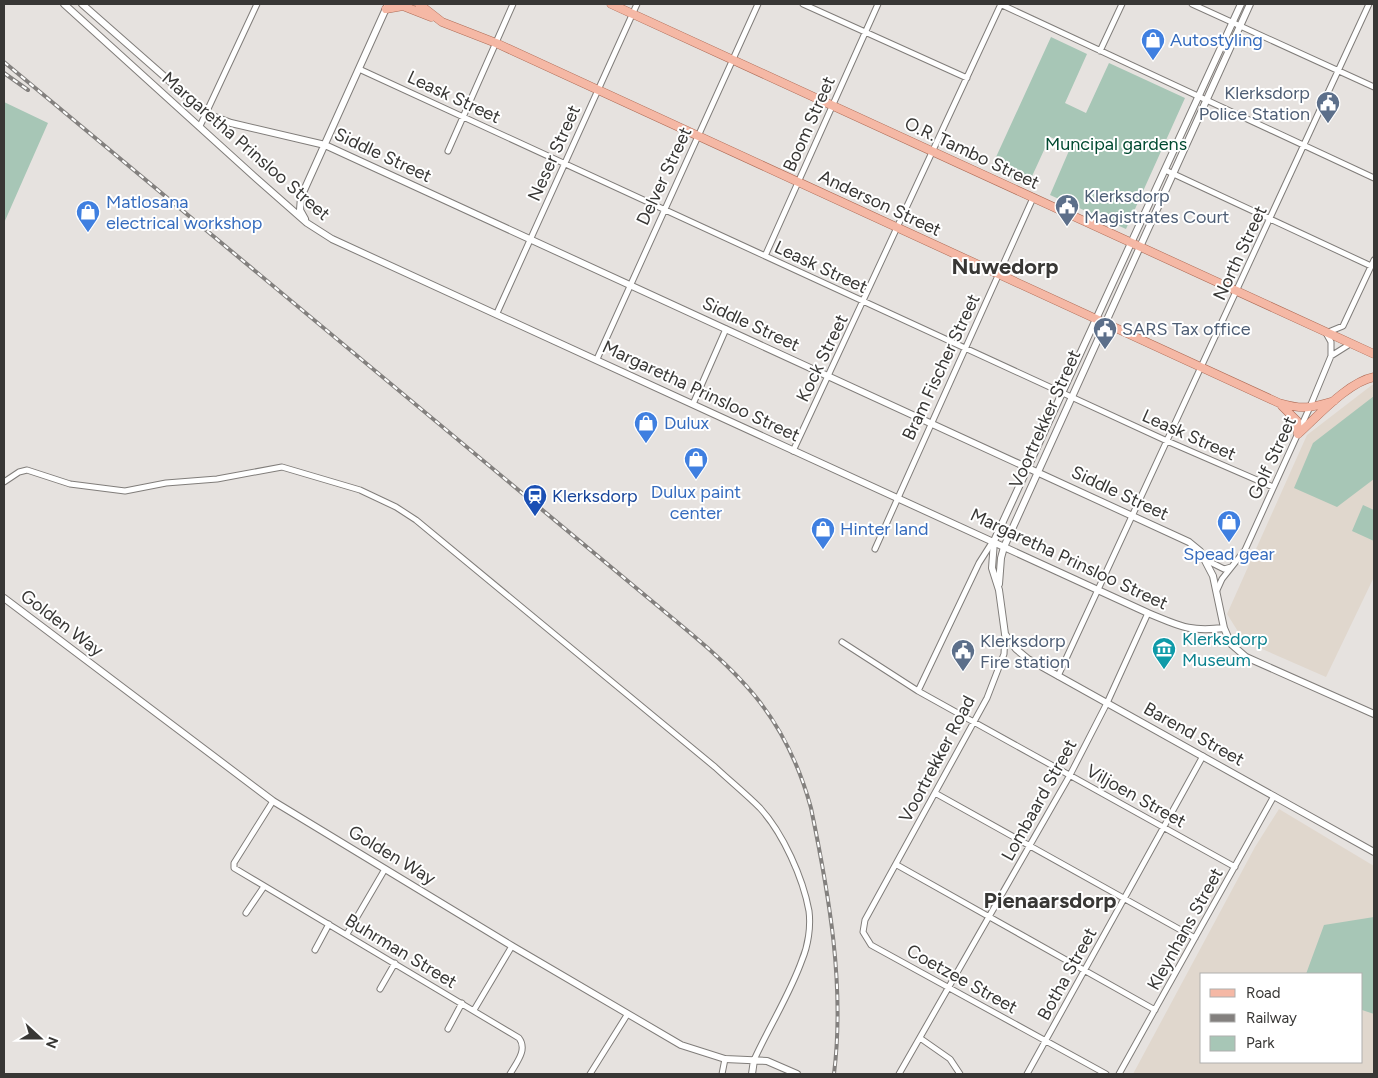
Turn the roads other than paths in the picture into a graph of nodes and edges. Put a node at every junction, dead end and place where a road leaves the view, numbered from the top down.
1 (64, 4) edge
2 (82, 4) edge
3 (257, 4) edge
4 (513, 4) edge
5 (611, 4) edge
6 (637, 4) edge
7 (758, 4) edge
8 (803, 4) edge
9 (878, 4) edge
10 (1000, 4) edge
11 (1122, 4) edge
12 (1192, 4) edge
13 (1241, 4) edge
14 (1250, 4) edge
15 (1370, 4) edge
16 (421, 5) edge
17 (386, 7) edge
18 (632, 14) junction
19 (442, 22) junction
20 (1232, 23) junction
21 (1240, 26) junction
22 (865, 32) junction
23 (496, 42) junction
24 (1100, 51) junction
25 (732, 60) junction
26 (359, 69) junction
27 (1339, 71) junction
28 (967, 78) junction
29 (1374, 87) edge
30 (598, 90) junction
31 (1199, 98) junction
32 (1206, 101) junction
33 (833, 106) junction
34 (207, 114) junction
35 (463, 116) junction
36 (200, 126) junction
37 (698, 136) junction
38 (325, 145) junction
39 (1304, 146) junction
40 (448, 151) dead end
41 (934, 152) junction
42 (565, 164) junction
43 (1165, 170) junction
44 (1173, 175) junction
45 (1374, 178) edge
46 (799, 182) junction
47 (1033, 198) junction
48 (664, 210) junction
49 (1270, 220) junction
50 (307, 223) junction
51 (897, 228) junction
52 (531, 239) junction
53 (1132, 244) junction
54 (1140, 247) junction
55 (765, 256) junction
56 (1374, 260) edge
57 (1372, 266) junction
58 (998, 275) junction
59 (630, 285) junction
60 (1237, 292) junction
61 (864, 301) junction
62 (497, 313) junction
63 (1096, 319) junction
64 (1104, 323) junction
65 (726, 329) junction
66 (1326, 333) junction
67 (1350, 344) junction
68 (966, 348) junction
69 (1374, 354) edge
70 (1331, 356) junction
71 (597, 359) junction
72 (1202, 368) junction
73 (828, 375) junction
74 (1374, 377) edge
75 (1062, 392) junction
76 (1071, 397) junction
77 (1334, 401) junction
78 (693, 404) junction
79 (1279, 404) junction
80 (1309, 409) junction
81 (931, 422) junction
82 (1298, 434) junction
83 (1167, 441) junction
84 (793, 451) junction
85 (1028, 467) junction
86 (1038, 472) junction
87 (4, 482) edge
88 (1273, 487) junction
89 (898, 496) junction
90 (1133, 515) junction
91 (994, 541) junction
92 (1004, 547) junction
93 (874, 549) dead end
94 (1206, 560) junction
95 (1232, 566) junction
96 (999, 590) junction
97 (1098, 590) junction
98 (1217, 590) junction
99 (4, 598) edge
100 (1148, 613) junction
101 (1224, 628) junction
102 (1006, 634) junction
103 (842, 642) dead end
104 (1058, 676) junction
105 (918, 691) junction
106 (1107, 703) junction
107 (1374, 714) edge
108 (974, 721) junction
109 (1203, 756) junction
110 (1070, 774) junction
111 (935, 793) junction
112 (1274, 796) junction
113 (273, 801) junction
114 (1165, 828) junction
115 (1030, 846) junction
116 (1374, 852) edge
117 (896, 865) junction
118 (1235, 867) junction
119 (385, 869) junction
120 (263, 888) junction
121 (1124, 899) junction
122 (246, 913) dead end
123 (990, 917) junction
124 (330, 924) junction
125 (863, 932) joint
126 (347, 934) junction
127 (1195, 938) junction
128 (512, 946) junction
129 (315, 950) dead end
130 (395, 963) junction
131 (1084, 970) junction
132 (949, 987) junction
133 (380, 989) dead end
134 (462, 1003) junction
135 (474, 1010) junction
136 (1155, 1010) junction
137 (627, 1015) junction
138 (448, 1029) dead end
139 (920, 1038) junction
140 (1046, 1041) junction
141 (725, 1059) junction
142 (754, 1060) junction
143 (510, 1074) edge
144 (591, 1074) edge
145 (722, 1074) edge
146 (752, 1074) edge
147 (797, 1074) edge
148 (899, 1074) edge
149 (960, 1074) edge
150 (1027, 1074) edge
151 (1106, 1074) edge
152 (1119, 1074) edge

1 - 36 street, Margaretha Prinsloo Street
2 - 34 street, Margaretha Prinsloo Street
3 - 34 street
4 - 23 street
5 - 18 main road, O.R. Tambo Street
6 - 18 street, Neser Street
7 - 25 street, Delver Street
8 - 22 street
9 - 22 street, Boom Street
10 - 24 street
10 - 28 street, Kock Street
11 - 24 street
12 - 20 street
13 - 20 street, Voortrekker Street
14 - 21 street, Voortrekker Street
15 - 27 street, North Street
16 - 19 main road, Anderson Street
17 - 19 main road
17 - 26 street
18 - 25 main road, O.R. Tambo Street
18 - 30 street, Neser Street
19 - 23 main road, Anderson Street
20 - 21 street
20 - 31 street, Voortrekker Street
21 - 27 street
21 - 32 street, Voortrekker Street
22 - 28 street
22 - 33 street, Boom Street
23 - 30 main road, Anderson Street
23 - 35 street
24 - 31 street
25 - 33 main road, O.R. Tambo Street
25 - 37 street, Delver Street
26 - 35 street, Leask Street
26 - 38 street
27 - 29 street
27 - 39 street, North Street
28 - 41 street, Kock Street
30 - 37 main road, Anderson Street
30 - 42 street, Neser Street
31 - 32 street
31 - 43 street, Voortrekker Street
32 - 39 street
32 - 44 street, Voortrekker Street
33 - 41 main road, O.R. Tambo Street
33 - 46 street, Boom Street
34 - 36 street
34 - 38 street, Siddle Street
35 - 40 street
35 - 42 street, Leask Street
36 - 50 street, Margaretha Prinsloo Street
37 - 46 main road, Anderson Street
37 - 48 street, Delver Street
38 - 50 street
38 - 52 street, Siddle Street
39 - 45 street
39 - 49 street, North Street
41 - 47 main road, O.R. Tambo Street
41 - 51 street, Kock Street
42 - 48 street, Leask Street
42 - 52 street, Neser Street
43 - 44 street
43 - 53 street, Voortrekker Street
44 - 49 street
44 - 54 street, Voortrekker Street
46 - 51 main road, Anderson Street
46 - 55 street, Boom Street
47 - 53 main road, O.R. Tambo Street
47 - 58 street, Bram Fischer Street
48 - 55 street, Leask Street
48 - 59 street, Delver Street
49 - 57 street
49 - 60 street, North Street
50 - 62 street, Margaretha Prinsloo Street
51 - 58 main road, Anderson Street
51 - 61 street, Kock Street
52 - 59 street, Siddle Street
52 - 62 street, Neser Street
53 - 54 main road, O.R. Tambo Street
53 - 63 street, Voortrekker Street
54 - 60 main road, O.R. Tambo Street
54 - 64 street, Voortrekker Street
55 - 61 street, Leask Street
56 - 57 street
57 - 66 street
58 - 63 main road, Anderson Street
58 - 68 street, Bram Fischer Street
59 - 65 street, Siddle Street
59 - 71 street, Delver Street
60 - 66 main road, O.R. Tambo Street
60 - 72 street, North Street
61 - 68 street, Leask Street
61 - 73 street, Kock Street
62 - 71 street, Margaretha Prinsloo Street
63 - 64 main road, Anderson Street
63 - 75 street, Voortrekker Street
64 - 72 main road, Anderson Street
64 - 76 street, Voortrekker Street
65 - 73 street, Siddle Street
65 - 78 street
66 - 67 main road, O.R. Tambo Street
66 - 70 street
67 - 69 main road, O.R. Tambo Street
67 - 70 street
68 - 75 street, Leask Street
68 - 81 street, Bram Fischer Street
70 - 80 street, Golf Street
71 - 78 street, Margaretha Prinsloo Street
72 - 79 main road, Anderson Street
72 - 83 street, North Street
73 - 81 street, Siddle Street
73 - 84 street, Kock Street
74 - 77 main road
75 - 76 street, Leask Street
75 - 85 street, Voortrekker Street
76 - 83 street, Leask Street
76 - 86 street, Voortrekker Street
77 - 80 main road, Anderson Street
77 - 82 main road
78 - 84 street, Margaretha Prinsloo Street
79 - 80 main road, Anderson Street
79 - 82 main road
80 - 82 street, Golf Street
81 - 85 street, Siddle Street
81 - 89 street, Bram Fischer Street
82 - 88 street, Golf Street
83 - 88 street, Leask Street
83 - 90 street, North Street
84 - 89 street, Margaretha Prinsloo Street
85 - 86 street, Siddle Street
85 - 91 street, Voortrekker Street
86 - 90 street, Siddle Street
86 - 92 street, Voortrekker Street
87 - 142 street
88 - 95 street, Golf Street
89 - 91 street, Margaretha Prinsloo Street
89 - 93 street, Bram Fischer Street
90 - 94 street, Siddle Street
90 - 97 street, North Street
91 - 92 street, Margaretha Prinsloo Street
91 - 96 street, Voortrekker Road
91 - 105 street
92 - 96 street, Voortrekker Road
92 - 97 street, Margaretha Prinsloo Street
94 - 95 street
94 - 98 street, Siddle Street
95 - 98 street, Golf Street
96 - 102 street, Voortrekker Road
97 - 100 street, Margaretha Prinsloo Street
97 - 104 street, North Street
98 - 101 street, Siddle Street
99 - 113 street, Golden Way
100 - 101 street, Margaretha Prinsloo Street
100 - 106 street, Lombaard Street
101 - 107 street
102 - 104 street, Barend Street
102 - 108 street, Voortrekker Road
103 - 105 street, Viljoen Street
104 - 106 street, Barend Street
105 - 108 street, Viljoen Street
106 - 109 street, Barend Street
106 - 110 street, Lombaard Street
108 - 110 street, Viljoen Street
108 - 111 street, Voortrekker Road
109 - 112 street, Barend Street
109 - 114 street, Botha Street
110 - 114 street, Viljoen Street
110 - 115 street, Lombaard Street
111 - 115 street
111 - 117 street, Voortrekker Road
112 - 116 street, Barend Street
112 - 118 street, Kleynhans Street
113 - 119 street, Golden Way
113 - 120 street, Buhrman Street
114 - 118 street, Viljoen Street
114 - 121 street, Botha Street
115 - 121 street
115 - 123 street, Lombaard Street
117 - 123 street
117 - 125 street, Voortrekker Road
118 - 127 street, Kleynhans Street
119 - 126 street
119 - 128 street, Golden Way
120 - 122 street
120 - 124 street, Buhrman Street
121 - 127 street
121 - 131 street, Botha Street
123 - 131 street
123 - 132 street, Lombaard Street
124 - 126 street, Buhrman Street
124 - 129 street
125 - 132 street, Coetzee Street
126 - 130 street, Buhrman Street
127 - 136 street, Kleynhans Street
128 - 135 street
128 - 137 street, Golden Way
130 - 133 street
130 - 134 street, Buhrman Street
131 - 136 street
131 - 140 street, Botha Street
132 - 139 street, Lombaard Street
132 - 140 street, Coetzee Street
134 - 135 street, Buhrman Street
134 - 138 street
135 - 143 street, Buhrman Street
136 - 152 street, Kleynhans Street
137 - 141 street, Golden Way
137 - 144 street
139 - 148 street, Lombaard Street
139 - 149 street
140 - 150 street, Botha Street
140 - 151 street, Coetzee Street
141 - 142 street, Golden Way
141 - 145 street
142 - 146 street
142 - 147 street, Golden Way

